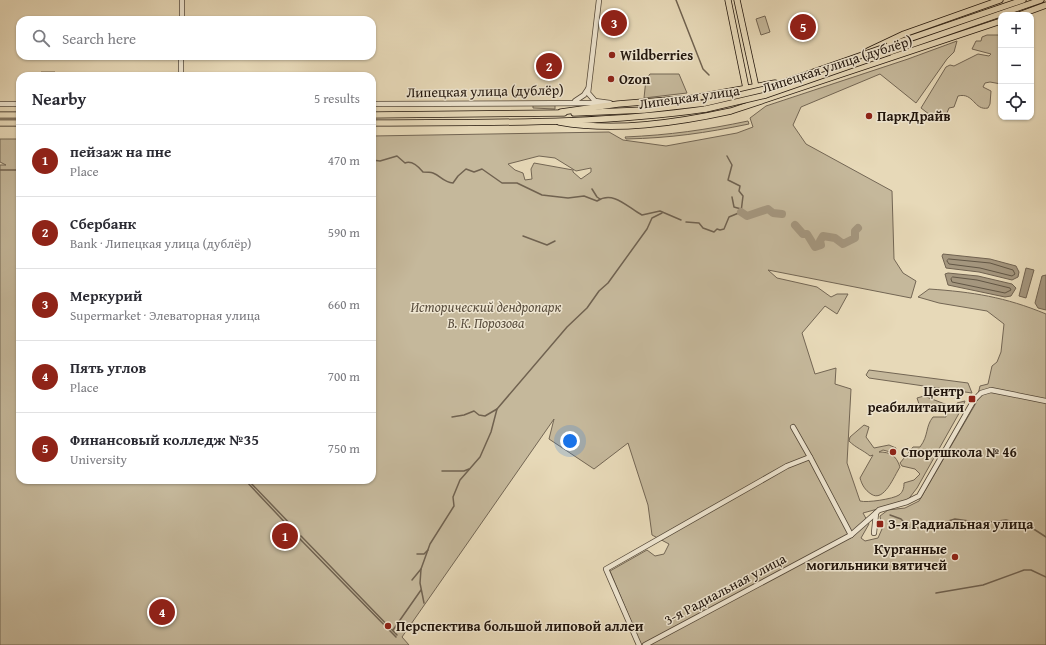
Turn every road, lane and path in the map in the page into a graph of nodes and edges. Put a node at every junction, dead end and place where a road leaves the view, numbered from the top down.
1 (182, 0) edge
2 (598, 0) edge
3 (728, 0) edge
4 (737, 0) edge
5 (1000, 0) edge
6 (1023, 0) edge
7 (1041, 0) edge
8 (1046, 5) edge
9 (1027, 12) edge
10 (182, 16) edge
11 (998, 22) edge
12 (888, 50) junction
13 (181, 60) edge
14 (181, 72) edge
15 (756, 87) junction
16 (747, 88) junction
17 (588, 89) junction
18 (718, 93) junction
19 (573, 102) junction
20 (599, 102) junction
21 (760, 102) junction
22 (0, 104) edge
23 (16, 104) edge
24 (376, 104) edge
25 (618, 104) junction
26 (706, 106) junction
27 (750, 106) junction
28 (561, 112) junction
29 (720, 113) junction
30 (0, 115) edge
31 (16, 115) edge
32 (376, 115) edge
33 (559, 122) junction
34 (0, 123) edge
35 (16, 123) edge
36 (376, 123) edge
37 (1046, 401) edge
38 (793, 427) dead end
39 (810, 457) junction
40 (876, 513) junction
41 (874, 533) dead end
42 (851, 535) junction
43 (639, 645) edge
44 (645, 645) edge

1 - 10 street
2 - 17 street
3 - 16 main road
4 - 15 main road
5 - 12 main road, Липецкая улица (дублёр)
6 - 12 main road, Липецкая улица
7 - 12 main road, Липецкая улица
8 - 9 main road
11 - 12 main road, Липецкая улица (дублёр)
12 - 15 main road, Липецкая улица (дублёр)
12 - 21 main road, Липецкая улица (дублёр)
12 - 26 main road, Липецкая улица, bridge
13 - 14 street
15 - 16 main road, Липецкая улица (дублёр)
15 - 21 main road
16 - 18 main road, Липецкая улица (дублёр)
16 - 27 main road
17 - 19 street
17 - 20 street
18 - 25 main road, Липецкая улица (дублёр)
18 - 29 street
19 - 20 street, Липецкая улица (дублёр)
19 - 24 street, Липецкая улица (дублёр)
20 - 25 street, Липецкая улица (дублёр)
21 - 27 main road, Липецкая улица (дублёр)
22 - 23 street
25 - 28 main road, Липецкая улица (дублёр)
26 - 28 main road, Липецкая улица
26 - 33 main road, Липецкая улица
27 - 29 main road, Липецкая улица (дублёр)
28 - 32 main road, Липецкая улица
29 - 33 main road, Липецкая улица (дублёр)
30 - 31 main road
33 - 36 main road, Липецкая улица
34 - 35 main road
37 - 40 street, 3-я Радиальная улица
38 - 39 street
39 - 42 street
39 - 43 street
40 - 41 street
40 - 42 street, 3-я Радиальная улица
42 - 44 street, 3-я Радиальная улица

